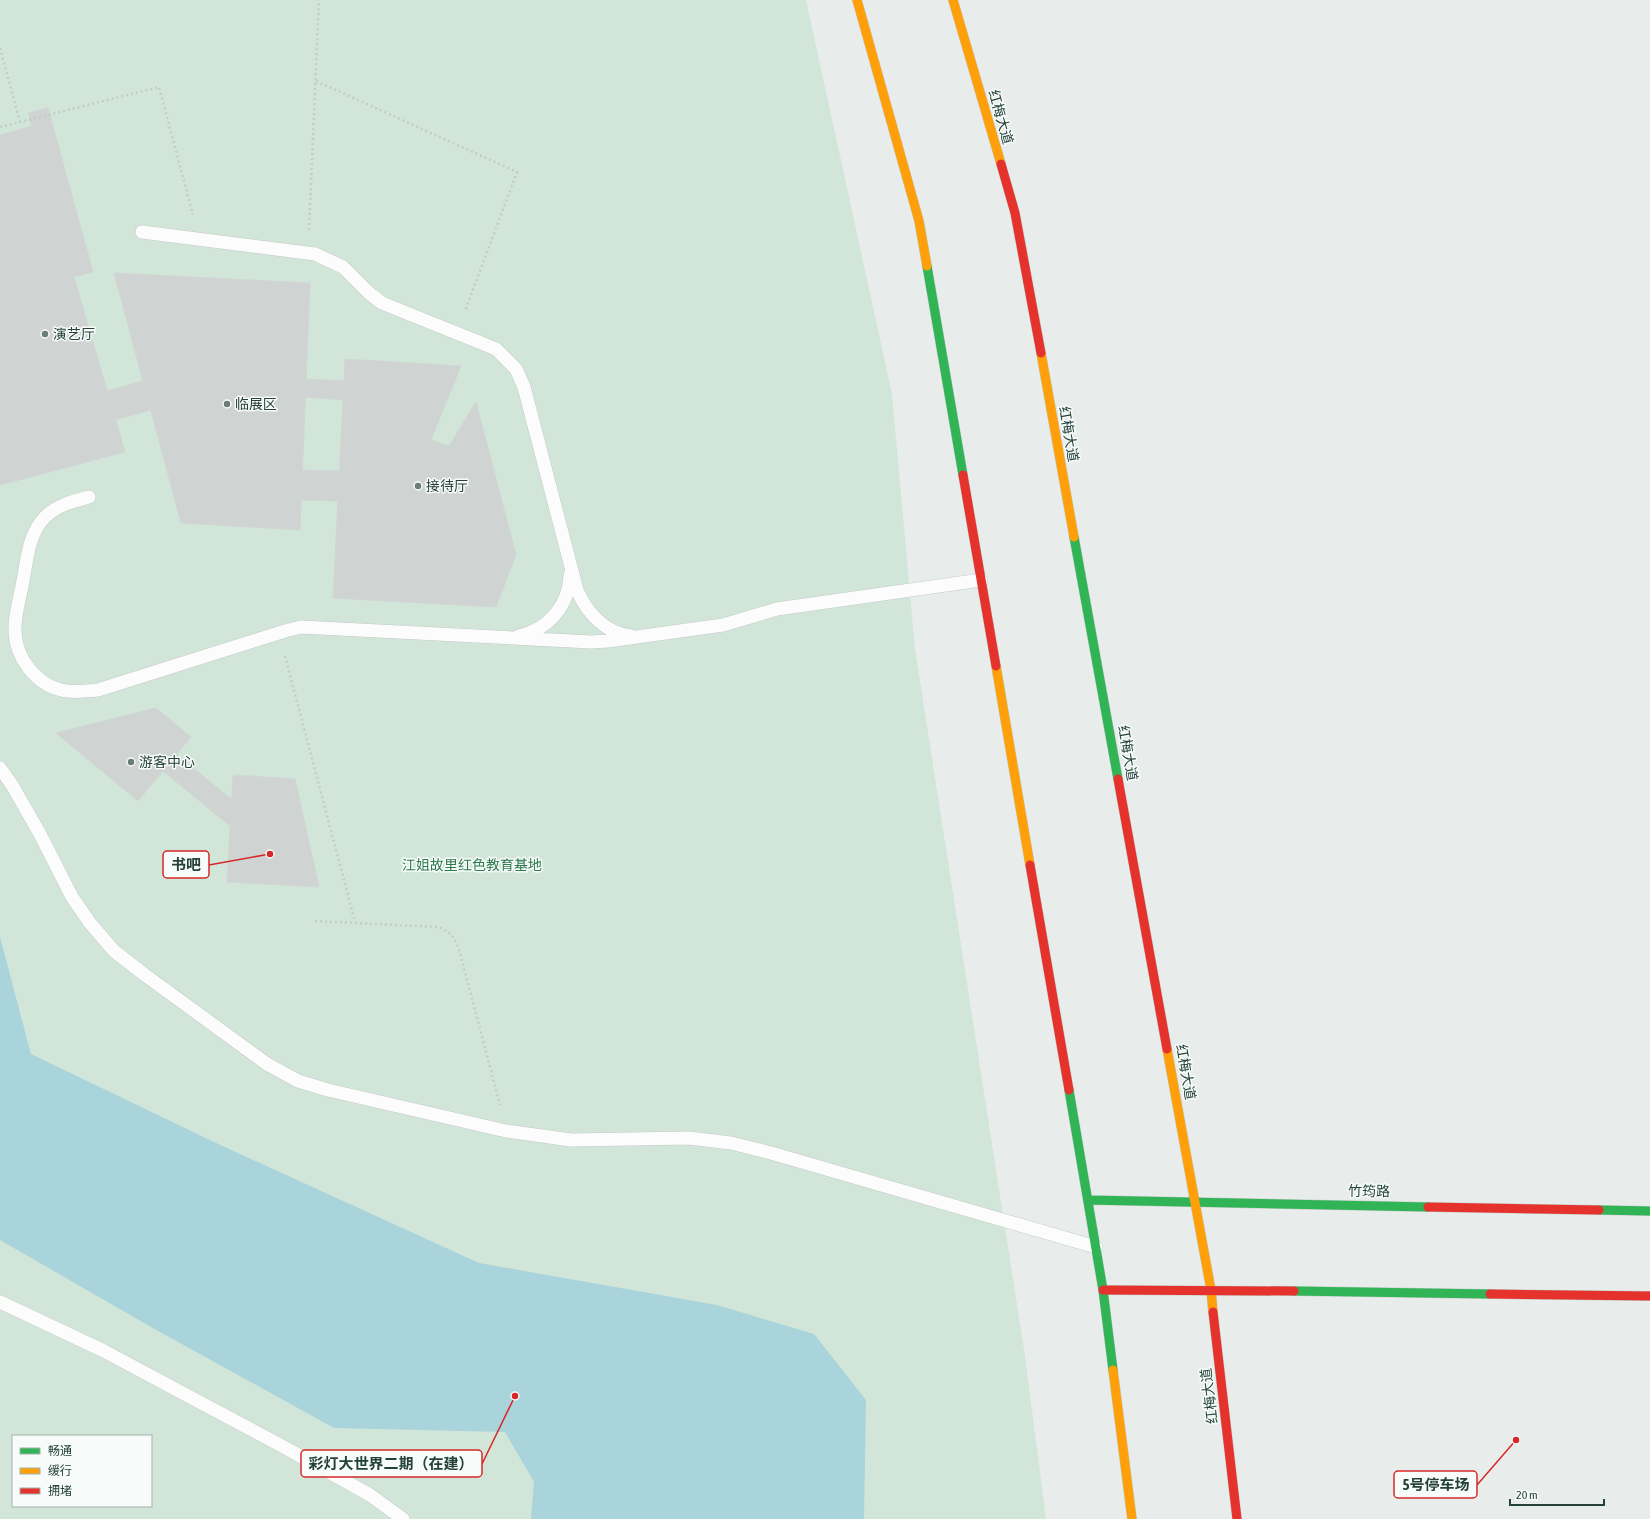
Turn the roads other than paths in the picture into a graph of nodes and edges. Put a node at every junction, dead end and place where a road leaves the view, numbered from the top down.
1 (857, 0) edge
2 (953, 0) edge
3 (142, 232) dead end
4 (89, 497) dead end
5 (571, 567) junction
6 (981, 580) junction
7 (639, 637) junction
8 (512, 638) junction
9 (0, 768) edge
10 (1088, 1200) junction
11 (1195, 1202) junction
12 (1650, 1212) edge
13 (1096, 1247) junction
14 (1103, 1290) junction
15 (1211, 1290) junction
16 (1650, 1296) edge
17 (0, 1302) edge
18 (403, 1519) edge
19 (1132, 1519) edge
20 (1237, 1519) edge

1 - 6 main road
2 - 11 main road, 红梅大道
3 - 5 lane
4 - 8 lane
5 - 7 lane
5 - 8 lane
6 - 7 lane
6 - 10 main road
7 - 8 lane
9 - 13 lane
10 - 11 main road, 竹筠路
10 - 13 main road
11 - 12 main road, 竹筠路
11 - 15 main road, 红梅大道
13 - 14 main road
14 - 15 main road
14 - 19 main road
15 - 16 main road
15 - 20 main road, 红梅大道
17 - 18 lane

